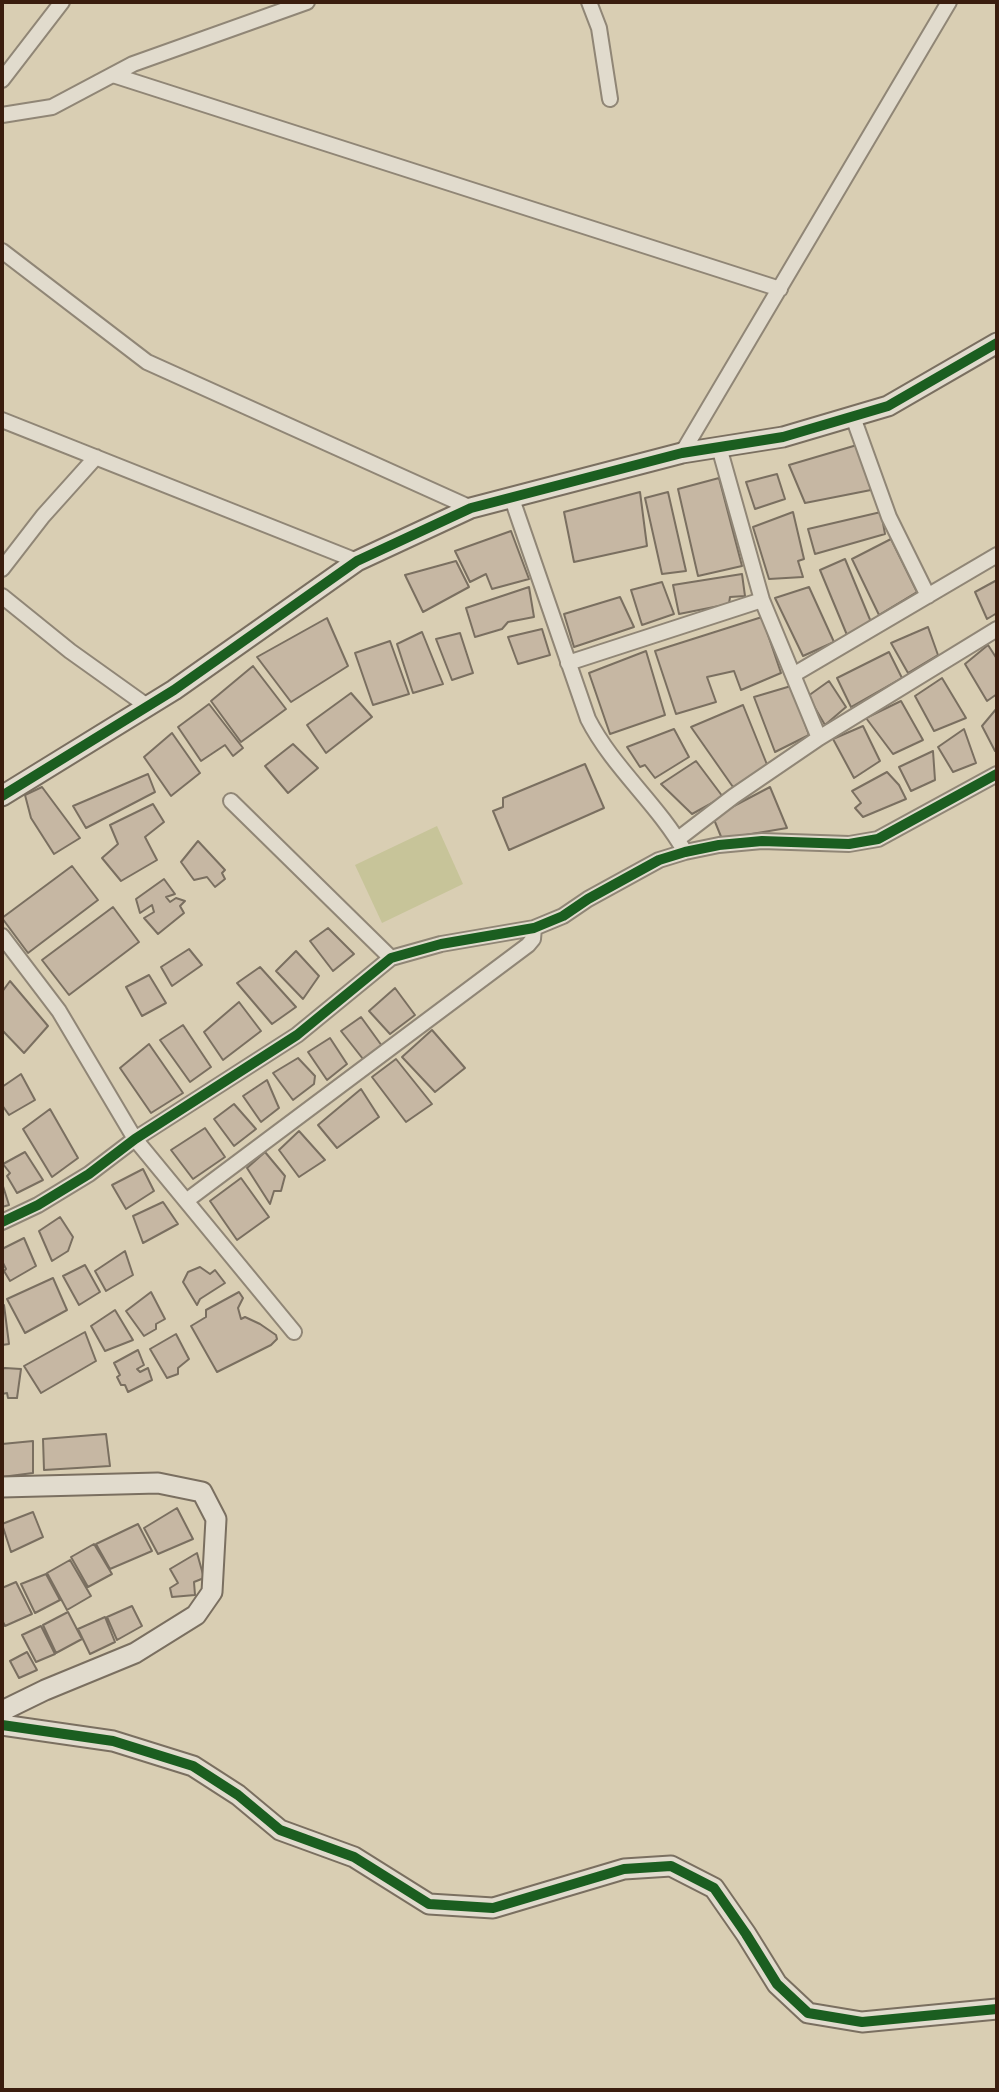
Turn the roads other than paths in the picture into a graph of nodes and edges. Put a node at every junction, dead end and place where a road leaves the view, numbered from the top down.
1 (62, 2) edge
2 (307, 2) edge
3 (589, 2) edge
4 (949, 2) edge
5 (113, 75) junction
6 (2, 80) edge
7 (610, 99) dead end
8 (2, 115) edge
9 (2, 251) edge
10 (780, 289) junction
11 (997, 343) edge
12 (853, 417) junction
13 (2, 419) edge
14 (719, 447) junction
15 (682, 453) junction
16 (96, 457) junction
17 (511, 496) junction
18 (471, 508) junction
19 (997, 555) edge
20 (357, 561) junction
21 (2, 569) edge
22 (2, 596) edge
23 (928, 596) junction
24 (762, 600) junction
25 (997, 629) edge
26 (568, 663) junction
27 (793, 675) junction
28 (147, 706) junction
29 (819, 738) junction
30 (997, 774) edge
31 (2, 796) edge
32 (231, 801) dead end
33 (681, 845) junction
34 (534, 928) junction
35 (2, 936) edge
36 (391, 958) junction
37 (135, 1139) junction
38 (186, 1201) junction
39 (2, 1222) edge
40 (294, 1332) dead end
41 (2, 1487) edge
42 (2, 1711) edge
43 (2, 1725) edge
44 (997, 2009) edge

1 - 6 street
2 - 5 street
3 - 7 street
4 - 10 street
5 - 8 street
5 - 10 street
9 - 18 street
10 - 15 street
11 - 12 street
12 - 14 street
12 - 23 street
13 - 16 street
14 - 15 street
14 - 24 street
15 - 17 street
16 - 20 street
16 - 21 street
17 - 18 street
17 - 26 street
18 - 20 street
19 - 23 street
20 - 28 street
22 - 28 street
23 - 27 street
24 - 26 street
24 - 27 street
25 - 29 street
26 - 33 street
27 - 29 street
28 - 31 street
29 - 33 street
30 - 33 street
32 - 36 street
33 - 34 street
34 - 36 street
34 - 38 street
35 - 37 street
36 - 37 street
37 - 38 street
37 - 39 street
38 - 40 street
41 - 42 street
43 - 44 street

